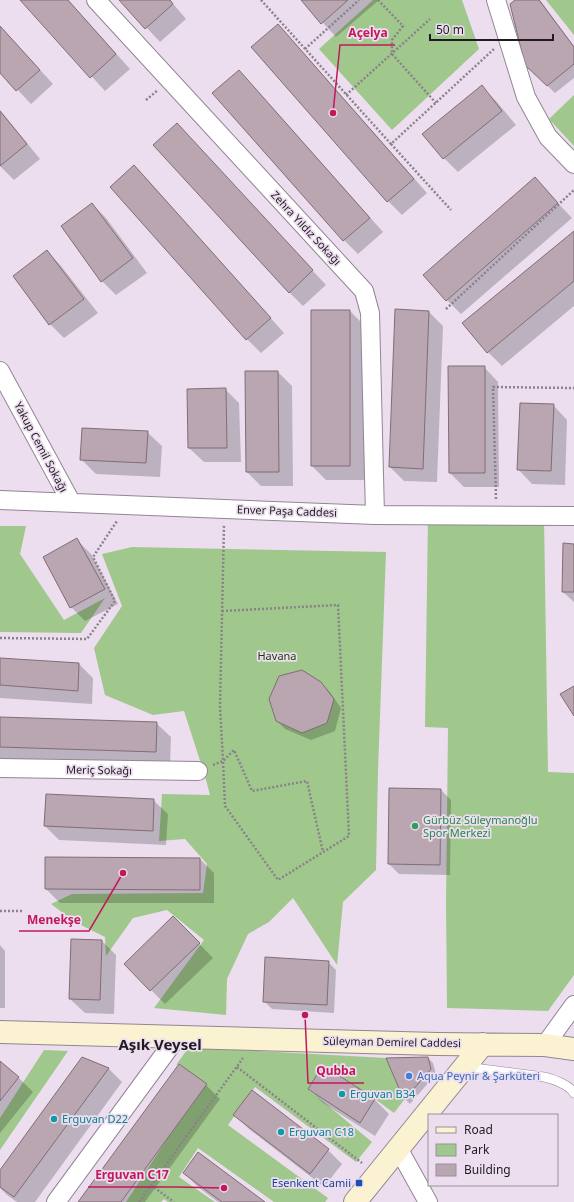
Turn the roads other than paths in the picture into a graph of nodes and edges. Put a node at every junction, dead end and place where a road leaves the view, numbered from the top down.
1 (96, 0) edge
2 (496, 0) edge
3 (574, 164) edge
4 (0, 371) edge
5 (0, 500) edge
6 (71, 502) junction
7 (374, 514) junction
8 (574, 516) edge
9 (0, 768) edge
10 (198, 771) road end
11 (574, 1005) edge
12 (0, 1032) edge
13 (177, 1036) junction
14 (574, 1042) edge
15 (483, 1044) junction
16 (545, 1045) junction
17 (574, 1049) edge
18 (464, 1067) junction
19 (573, 1091) edge
20 (398, 1148) junction
21 (56, 1202) edge
22 (355, 1202) edge
23 (428, 1202) edge

1 - 7 street, Zehra Yıldız Sokağı
2 - 3 street
4 - 6 street, Yakup Cemil Sokağı
5 - 6 street, Enver Paşa Caddesi
6 - 7 street, Enver Paşa Caddesi
7 - 8 street, Enver Paşa Caddesi
9 - 10 street, Meriç Sokağı
11 - 16 street
12 - 13 main road, Süleyman Demirel Caddesi
13 - 15 main road, Süleyman Demirel Caddesi
13 - 21 street
14 - 16 main road, Süleyman Demirel Caddesi
15 - 16 main road, Süleyman Demirel Caddesi
15 - 18 main road
16 - 17 main road, Süleyman Demirel Caddesi
18 - 19 lane
18 - 20 main road
20 - 22 main road
20 - 23 street

